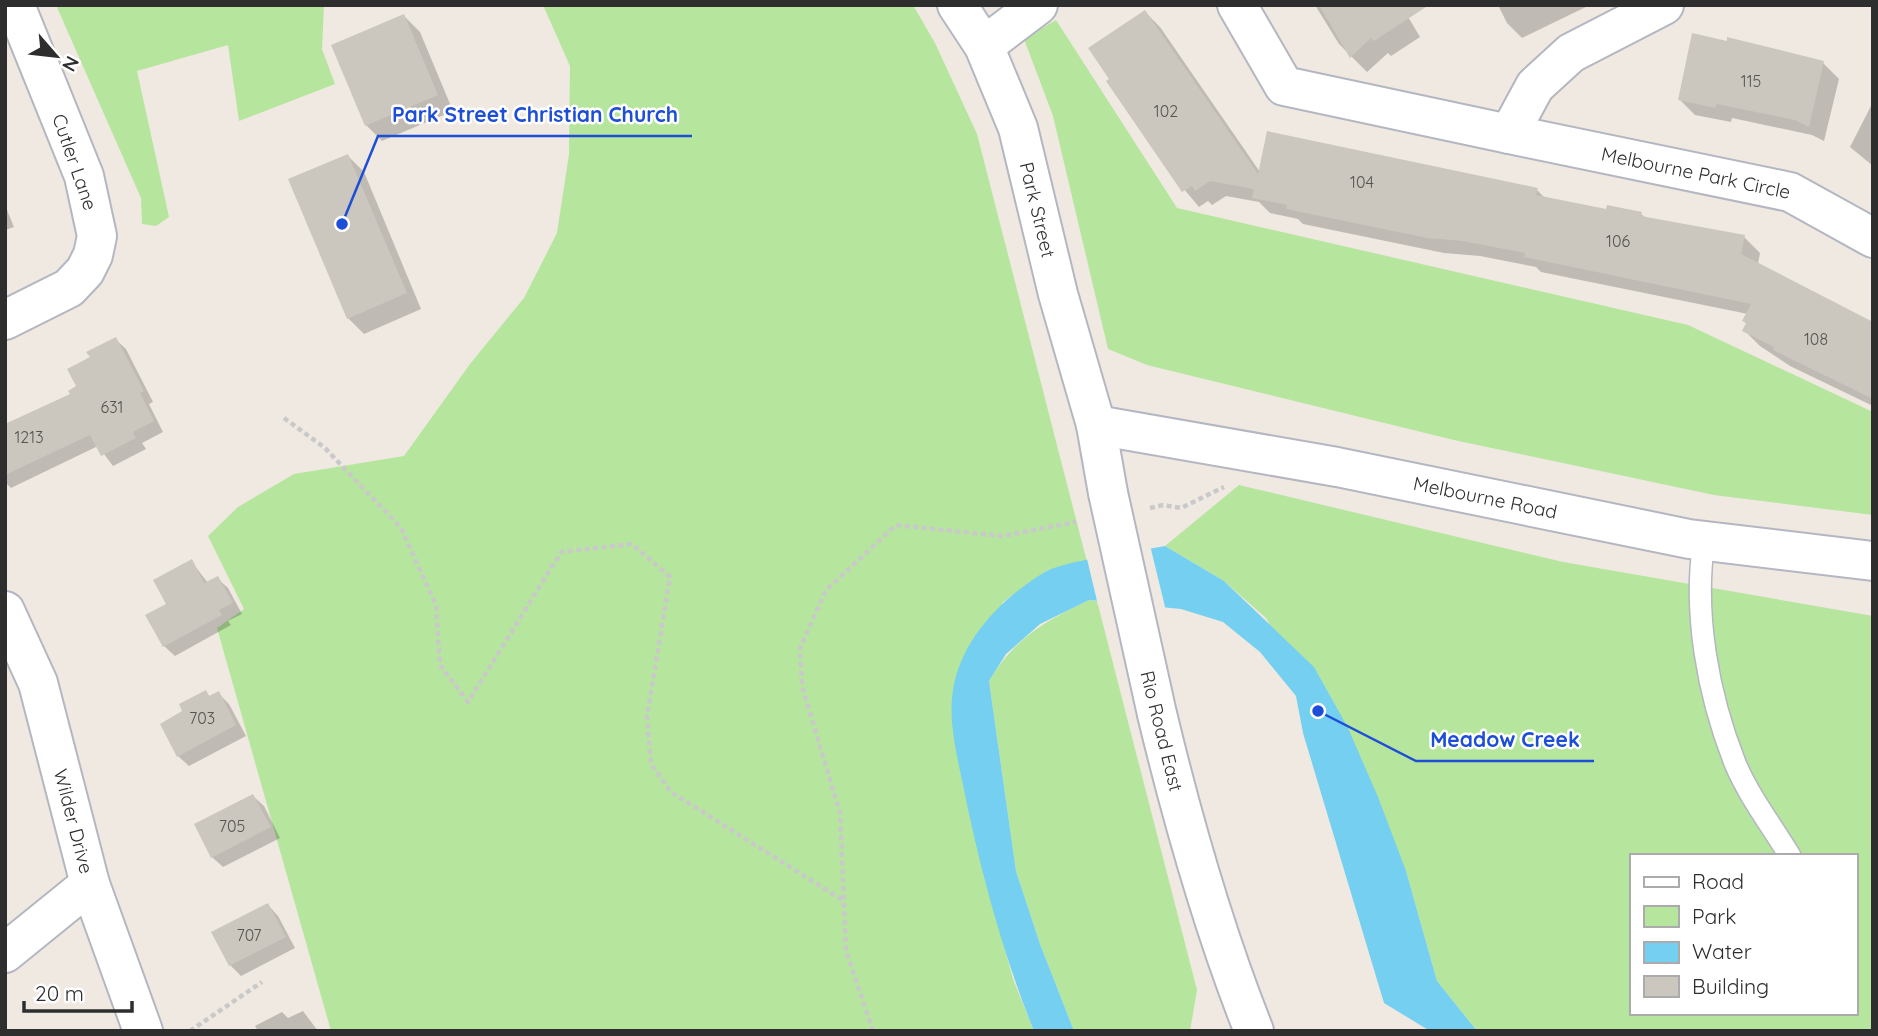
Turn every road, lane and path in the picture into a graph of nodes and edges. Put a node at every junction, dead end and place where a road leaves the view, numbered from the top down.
1 (15, 5) edge
2 (957, 5) edge
3 (1038, 5) edge
4 (1237, 5) edge
5 (1664, 5) edge
6 (984, 46) junction
7 (1509, 134) junction
8 (1873, 238) edge
9 (5, 320) edge
10 (284, 418) dead end
11 (1096, 425) junction
12 (1236, 481) dead end
13 (1109, 508) junction
14 (1704, 541) junction
15 (1873, 561) edge
16 (5, 611) edge
17 (1789, 854) edge
18 (90, 884) junction
19 (844, 901) junction
20 (5, 953) edge
21 (262, 982) dead end
22 (143, 1031) edge
23 (190, 1031) edge
24 (873, 1031) edge
25 (1254, 1031) edge

1 - 9 street, Cutler Lane
2 - 6 street, Park Street
3 - 6 street
4 - 7 street, Melbourne Park Circle
5 - 7 street
6 - 11 street, Park Street
7 - 8 street, Melbourne Park Circle
10 - 19 path
11 - 13 street, Rio Road East
11 - 14 street, Melbourne Road
12 - 13 path
13 - 19 path
13 - 25 street, Rio Road East, bridge
14 - 15 street, Melbourne Road
14 - 17 lane
16 - 18 street, Wilder Drive
18 - 20 street
18 - 22 street, Wilder Drive
19 - 24 path
21 - 23 path

